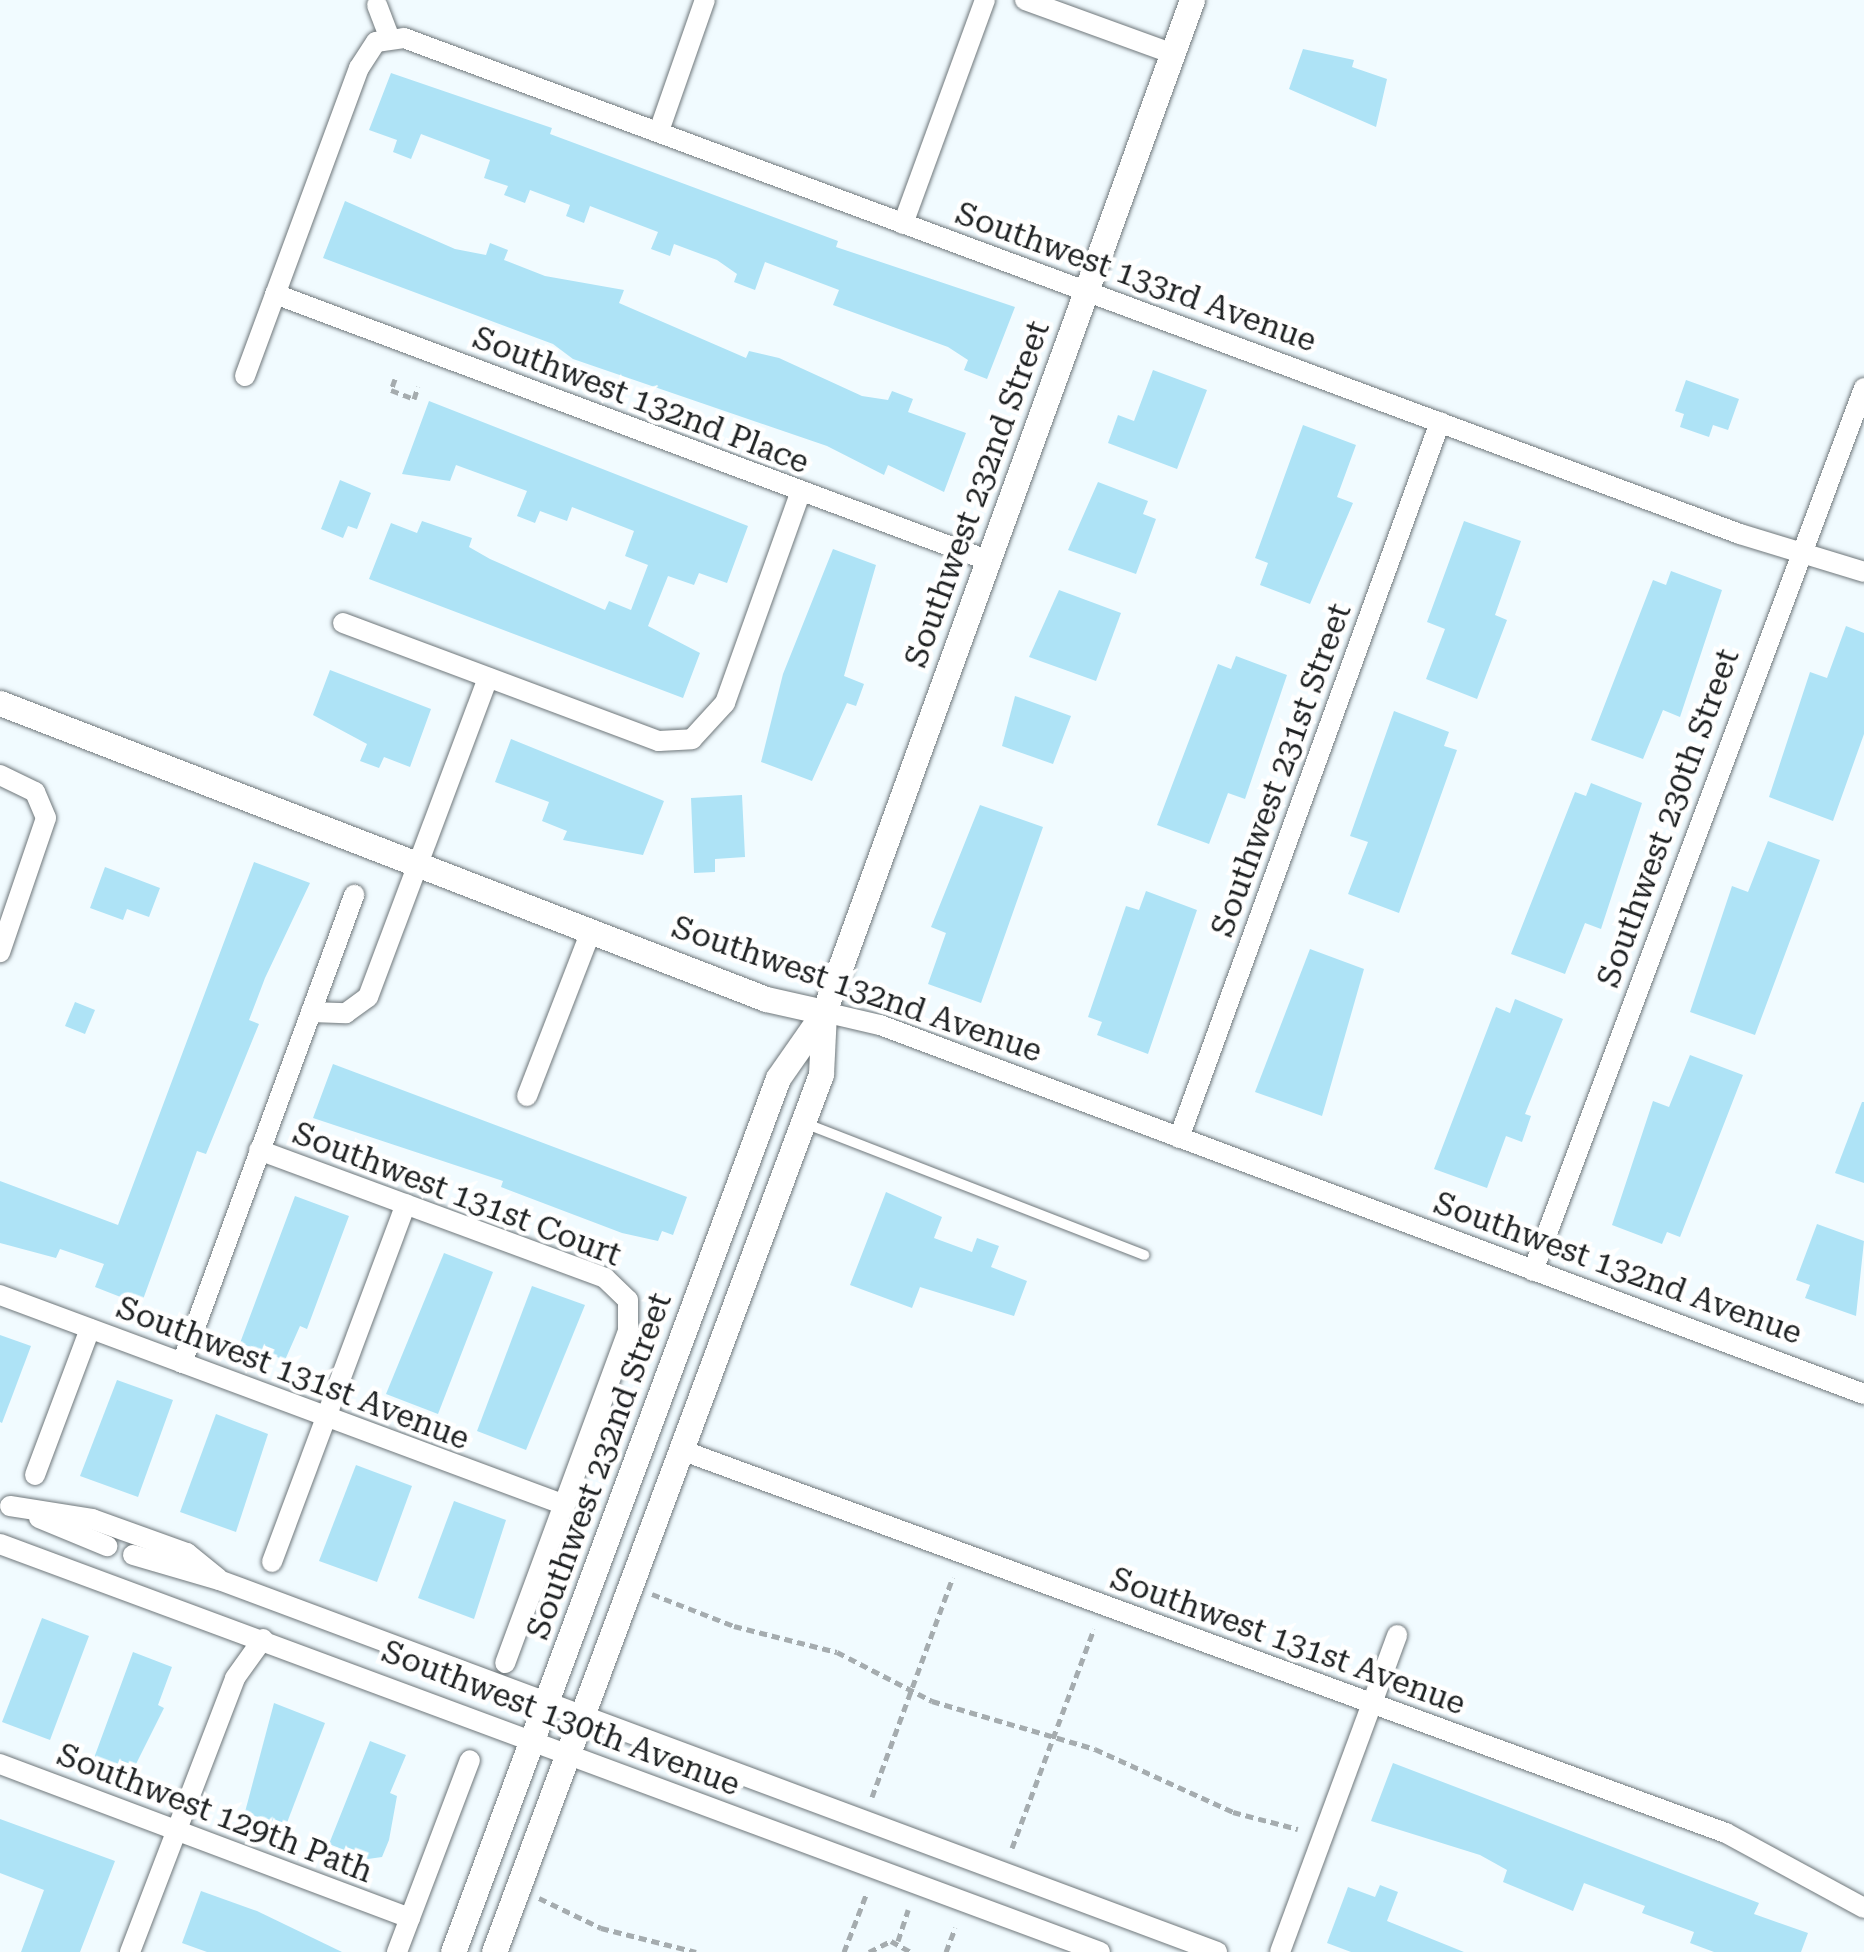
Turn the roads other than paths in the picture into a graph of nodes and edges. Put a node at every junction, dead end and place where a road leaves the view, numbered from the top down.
1 (705, 0) edge
2 (986, 0) edge
3 (1025, 0) edge
4 (1192, 0) edge
5 (374, 2) edge
6 (389, 37) junction
7 (1172, 54) junction
8 (659, 131) junction
9 (903, 224) junction
10 (1086, 291) junction
11 (275, 294) junction
12 (245, 376) dead end
13 (1864, 388) edge
14 (1440, 422) junction
15 (800, 492) junction
16 (1799, 553) junction
17 (987, 560) junction
18 (1864, 572) edge
19 (343, 623) dead end
20 (488, 678) junction
21 (0, 704) edge
22 (0, 775) edge
23 (418, 864) junction
24 (354, 895) dead end
25 (590, 931) junction
26 (0, 952) edge
27 (311, 1012) junction
28 (824, 1012) junction
29 (527, 1096) dead end
30 (803, 1123) junction
31 (1179, 1138) junction
32 (259, 1150) junction
33 (406, 1204) junction
34 (1144, 1255) dead end
35 (1533, 1272) junction
36 (0, 1296) edge
37 (90, 1329) junction
38 (182, 1364) junction
39 (1864, 1394) edge
40 (327, 1417) junction
41 (681, 1450) junction
42 (35, 1475) dead end
43 (5, 1504) edge
44 (565, 1505) junction
45 (0, 1544) edge
46 (132, 1555) dead end
47 (272, 1562) dead end
48 (74, 1570) junction
49 (219, 1580) junction
50 (1396, 1635) dead end
51 (263, 1639) junction
52 (505, 1662) dead end
53 (546, 1702) junction
54 (1371, 1704) junction
55 (582, 1716) junction
56 (533, 1739) junction
57 (568, 1753) junction
58 (470, 1760) dead end
59 (0, 1764) edge
60 (175, 1830) junction
61 (1864, 1908) edge
62 (410, 1918) junction
63 (130, 1952) edge
64 (397, 1952) edge
65 (454, 1952) edge
66 (494, 1952) edge
67 (1100, 1952) edge
68 (1217, 1952) edge
69 (1280, 1952) edge

1 - 8 street
2 - 9 street
3 - 7 street
4 - 7 street, Southwest 232nd Street
5 - 6 street
6 - 8 street, Southwest 133rd Avenue
6 - 11 street
7 - 10 street, Southwest 232nd Street
8 - 9 street, Southwest 133rd Avenue
9 - 10 street, Southwest 133rd Avenue
10 - 14 street, Southwest 133rd Avenue
10 - 17 street, Southwest 232nd Street
11 - 12 street
11 - 15 street, Southwest 132nd Place
13 - 16 street, Southwest 230th Street
14 - 16 street, Southwest 133rd Avenue
14 - 31 street, Southwest 231st Street
15 - 17 street, Southwest 132nd Place
15 - 20 street
16 - 18 street, Southwest 133rd Avenue
16 - 35 street, Southwest 230th Street
17 - 28 street, Southwest 232nd Street
19 - 20 street
20 - 23 street
21 - 23 street, Southwest 132nd Avenue
22 - 26 street
23 - 25 street, Southwest 132nd Avenue
23 - 27 street
24 - 27 street
25 - 28 street, Southwest 132nd Avenue
25 - 29 street
27 - 32 street
28 - 30 street, Southwest 232nd Street
28 - 31 street, Southwest 132nd Avenue
28 - 53 street, Southwest 232nd Street
30 - 34 lane
30 - 41 street, Southwest 232nd Street
31 - 35 street, Southwest 132nd Avenue
32 - 33 street, Southwest 131st Court
32 - 38 street
33 - 40 street
33 - 44 street, Southwest 131st Court
35 - 39 street, Southwest 132nd Avenue
36 - 37 street, Southwest 131st Avenue
37 - 38 street, Southwest 131st Avenue
37 - 42 street
38 - 40 street, Southwest 131st Avenue
40 - 44 street, Southwest 131st Avenue
40 - 47 street
41 - 54 street, Southwest 131st Avenue
41 - 55 street, Southwest 232nd Street
43 - 48 street, Southwest 130th Avenue
43 - 49 street, Southwest 130th Avenue
44 - 52 street
45 - 48 street, Southwest 130th Avenue
46 - 49 street, Southwest 130th Avenue
48 - 51 street, Southwest 130th Avenue
49 - 53 street, Southwest 130th Avenue
50 - 54 street
51 - 56 street, Southwest 130th Avenue
51 - 60 street
53 - 55 street, Southwest 130th Avenue
53 - 56 street, Southwest 232nd Street
54 - 61 street, Southwest 131st Avenue
54 - 69 street
55 - 57 street, Southwest 232nd Street
55 - 68 street, Southwest 130th Avenue
56 - 57 street, Southwest 130th Avenue
56 - 65 street, Southwest 232nd Street
57 - 66 street, Southwest 232nd Street
57 - 67 street, Southwest 130th Avenue
58 - 62 street
59 - 60 street, Southwest 129th Path
60 - 62 street, Southwest 129th Path
60 - 63 street
62 - 64 street

